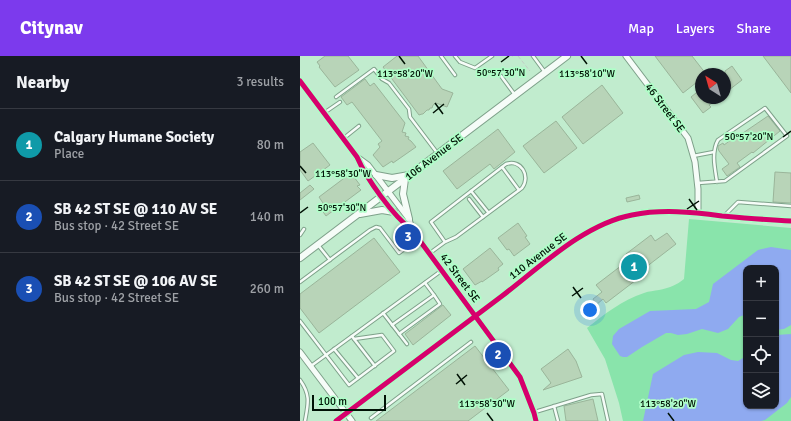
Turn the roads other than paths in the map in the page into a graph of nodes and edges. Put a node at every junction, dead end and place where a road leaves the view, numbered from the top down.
1 (441, 56) edge
2 (455, 56) edge
3 (492, 56) edge
4 (532, 56) edge
5 (567, 56) edge
6 (626, 56) edge
7 (545, 73) junction
8 (455, 75) dead end
9 (501, 76) dead end
10 (300, 81) edge
11 (515, 95) junction
12 (336, 97) dead end
13 (340, 102) dead end
14 (324, 113) junction
15 (359, 126) dead end
16 (343, 138) junction
17 (714, 152) junction
18 (438, 154) junction
19 (693, 156) junction
20 (357, 157) junction
21 (502, 167) junction
22 (376, 175) junction
23 (408, 177) junction
24 (717, 182) junction
25 (698, 183) junction
26 (519, 190) junction
27 (471, 191) junction
28 (388, 192) junction
29 (382, 196) junction
30 (468, 199) dead end
31 (791, 206) edge
32 (394, 212) junction
33 (488, 212) junction
34 (698, 212) junction
35 (358, 214) junction
36 (724, 216) junction
37 (482, 217) junction
38 (409, 219) junction
39 (791, 221) edge
40 (304, 229) dead end
41 (412, 230) junction
42 (300, 235) edge
43 (418, 239) junction
44 (445, 242) junction
45 (318, 244) junction
46 (429, 253) junction
47 (300, 258) edge
48 (330, 260) junction
49 (442, 271) junction
50 (300, 282) edge
51 (425, 283) junction
52 (434, 295) junction
53 (383, 313) junction
54 (476, 316) junction
55 (300, 323) edge
56 (392, 325) junction
57 (399, 334) junction
58 (352, 336) junction
59 (354, 340) junction
60 (471, 342) dead end
61 (406, 344) dead end
62 (334, 349) junction
63 (300, 352) edge
64 (326, 355) junction
65 (311, 366) junction
66 (375, 366) junction
67 (358, 378) junction
68 (300, 380) edge
69 (554, 406) junction
70 (534, 412) junction
71 (346, 413) junction
72 (371, 418) dead end
73 (305, 421) edge
74 (336, 421) edge
75 (352, 421) edge
76 (536, 421) edge
77 (558, 421) edge
78 (608, 421) edge

1 - 8 lane
2 - 3 lane
4 - 7 lane
5 - 7 street, 106 Avenue SE
6 - 19 street, 46 Street SE
7 - 11 street, 106 Avenue SE
9 - 11 lane
10 - 14 street, 42 Street SE
11 - 18 street, 106 Avenue SE
12 - 18 lane
13 - 14 lane
14 - 16 street, 42 Street SE
15 - 16 lane
16 - 20 street, 42 Street SE
17 - 19 lane
17 - 24 lane
17 - 24 lane
18 - 23 street, 106 Avenue SE
19 - 25 street, 46 Street SE
20 - 22 street, 42 Street SE
20 - 29 street, 42 Street SE
21 - 26 lane
21 - 26 lane
21 - 27 lane
22 - 23 street
22 - 28 street, 42 Street SE
23 - 28 street, 106 Avenue SE
23 - 38 street
24 - 25 lane
25 - 34 street, 46 Street SE
26 - 33 lane
27 - 33 lane
27 - 44 lane
28 - 29 street, 106 Avenue SE
28 - 38 street, 42 Street SE
29 - 32 street, 42 Street SE
29 - 35 street, 106 Avenue SE
30 - 37 lane
31 - 36 lane
32 - 35 street
32 - 41 street, 42 Street SE
33 - 37 lane
34 - 36 street, 110 Avenue SE
34 - 54 street, 110 Avenue SE
35 - 45 street, 106 Avenue SE
36 - 39 street, 110 Avenue SE
37 - 44 lane
38 - 41 street, 42 Street SE
40 - 42 lane
41 - 43 street, 42 Street SE
43 - 46 street, 42 Street SE
43 - 48 lane
44 - 46 lane
45 - 47 street, 106 Avenue SE
45 - 48 lane
46 - 49 street, 42 Street SE
48 - 50 lane
49 - 51 lane
49 - 54 street, 42 Street SE
51 - 52 lane
51 - 53 lane
52 - 56 lane
52 - 57 lane
53 - 56 lane
53 - 58 lane
54 - 70 street, 42 Street SE
54 - 71 street, 110 Avenue SE
55 - 64 lane
56 - 57 lane
57 - 61 lane
58 - 59 lane
58 - 62 lane
59 - 66 lane
59 - 66 lane
60 - 72 lane
62 - 64 lane
62 - 67 lane
63 - 65 street
64 - 65 lane
64 - 67 lane
65 - 71 street
66 - 67 lane
68 - 73 lane
69 - 70 lane
69 - 77 lane
69 - 78 lane
70 - 76 street, 42 Street SE
71 - 74 street, 110 Avenue SE
71 - 75 street

